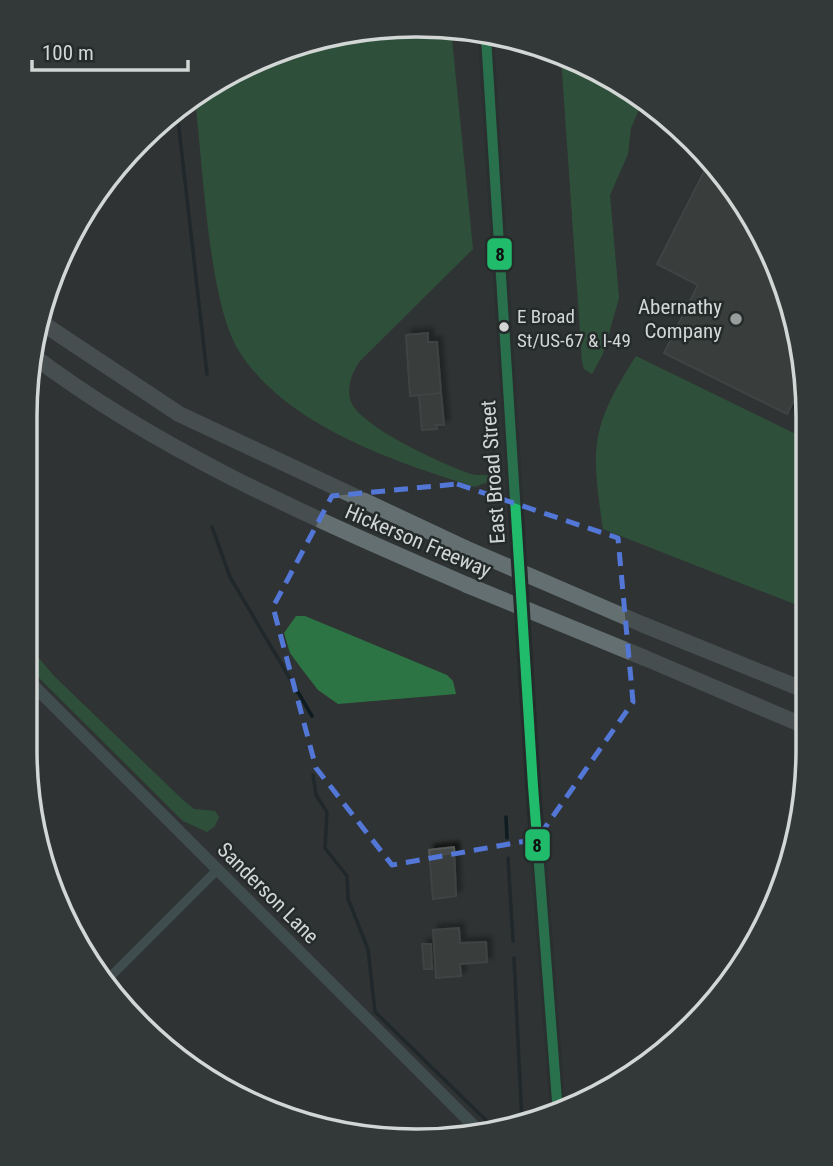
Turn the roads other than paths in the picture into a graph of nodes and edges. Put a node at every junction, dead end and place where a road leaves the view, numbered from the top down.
1 (486, 43) edge
2 (48, 327) edge
3 (41, 362) edge
4 (796, 687) edge
5 (37, 689) edge
6 (796, 723) edge
7 (217, 870) junction
8 (111, 976) edge
9 (557, 1102) edge
10 (473, 1125) edge

1 - 9 main road, East Broad Street
2 - 4 highway, Hickerson Freeway, bridge
3 - 6 highway, Hickerson Freeway, bridge
5 - 7 street, Sanderson Lane
7 - 8 street
7 - 10 street, Sanderson Lane

